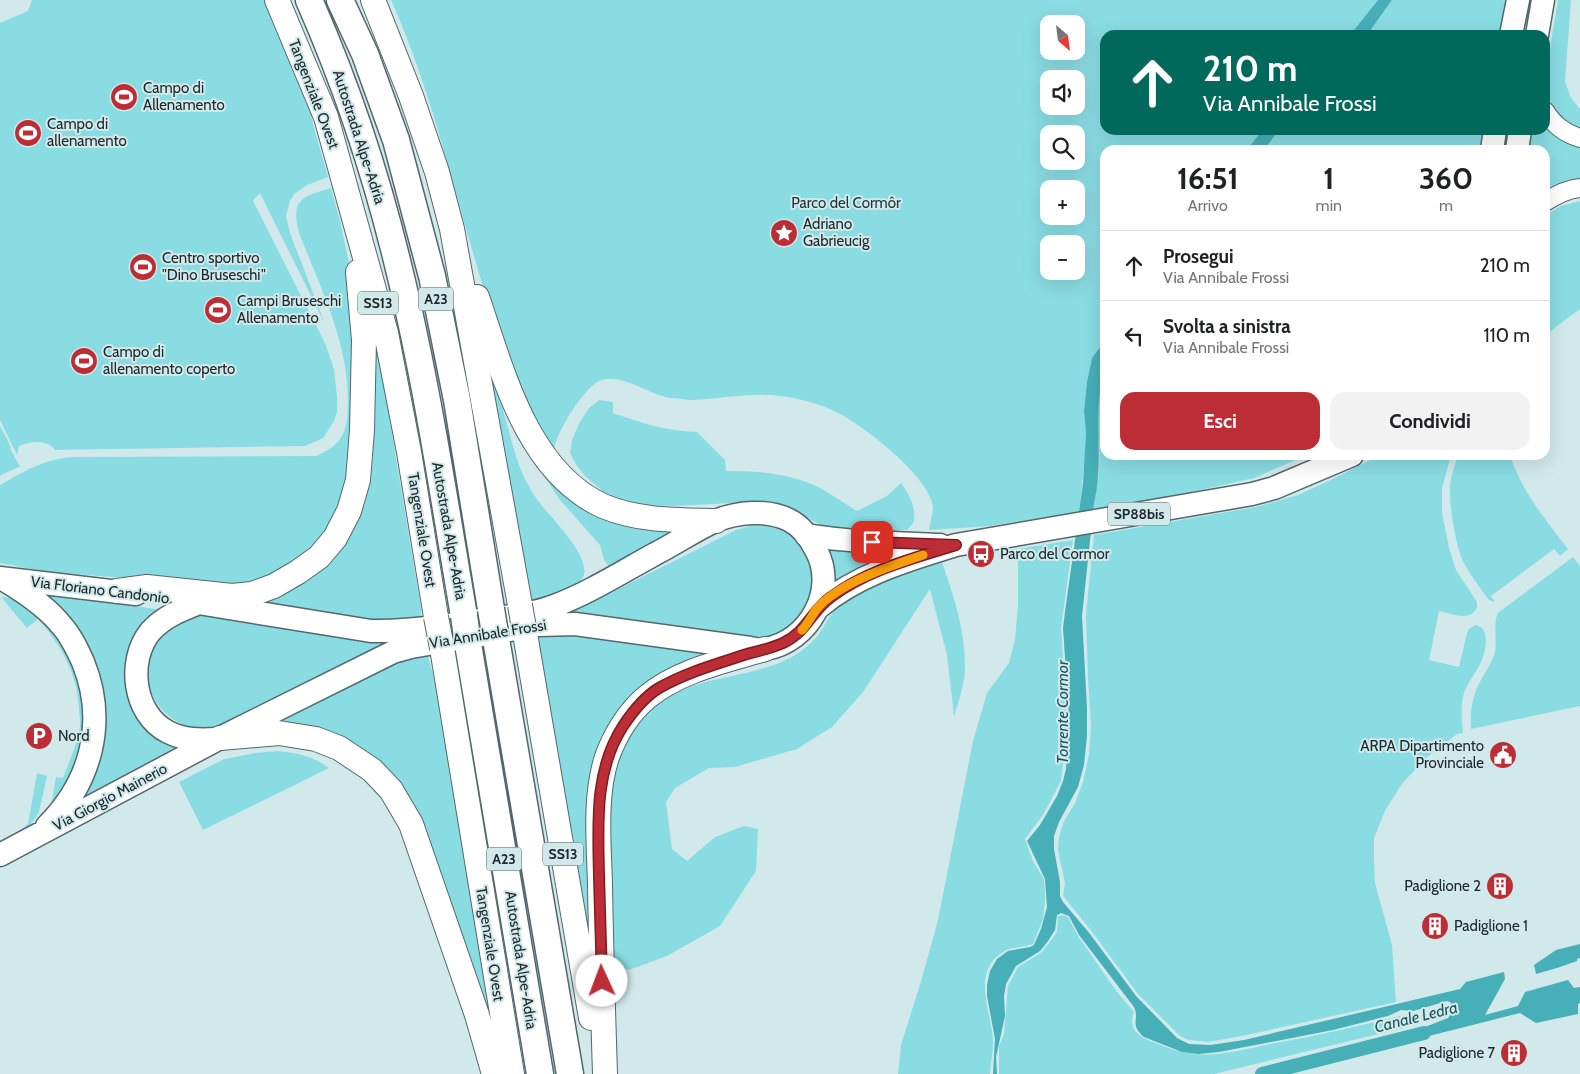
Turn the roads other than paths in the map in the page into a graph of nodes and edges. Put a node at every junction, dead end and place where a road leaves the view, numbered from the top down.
1 (277, 0) edge
2 (309, 0) edge
3 (340, 0) edge
4 (373, 0) edge
5 (1518, 0) edge
6 (1543, 0) edge
7 (1547, 0) edge
8 (1512, 30) edge
9 (1538, 30) edge
10 (1544, 30) edge
11 (1550, 117) edge
12 (1580, 138) edge
13 (342, 174) junction
14 (1580, 188) edge
15 (1550, 199) edge
16 (452, 229) junction
17 (1327, 460) edge
18 (1340, 460) edge
19 (1299, 478) junction
20 (716, 521) junction
21 (806, 534) junction
22 (956, 545) junction
23 (2, 579) edge
24 (117, 591) junction
25 (199, 603) junction
26 (819, 606) junction
27 (765, 649) junction
28 (220, 738) junction
29 (38, 835) junction
30 (0, 855) edge
31 (494, 1074) edge
32 (512, 1074) edge
33 (540, 1074) edge
34 (570, 1074) edge
35 (601, 1074) edge
36 (605, 1074) edge

1 - 13 highway, Tangenziale Ovest / SS13
2 - 33 highway, Autostrada Alpe-Adria / A23, bridge
3 - 34 highway, Autostrada Alpe-Adria / A23, bridge
4 - 16 highway, SS13
5 - 8 main road
6 - 9 main road
7 - 10 street
11 - 12 street
13 - 24 highway
13 - 32 highway, Tangenziale Ovest / SS13, bridge
14 - 15 street
16 - 20 highway
16 - 35 highway, SS13, bridge
17 - 19 main road, SP88bis
18 - 19 main road, SP88bis
19 - 22 main road, Via Annibale Frossi / SP88bis
20 - 21 main road, Via Annibale Frossi
20 - 25 main road, Via Annibale Frossi
21 - 22 main road, Via Annibale Frossi / SP88bis
21 - 26 main road, Via Annibale Frossi
22 - 26 main road, Via Annibale Frossi / SP88bis
23 - 24 main road, Via Floriano Candonio
23 - 29 main road
24 - 25 main road, Via Floriano Candonio
25 - 28 main road
26 - 27 main road, Via Annibale Frossi
27 - 28 main road, Via Annibale Frossi
27 - 36 highway
28 - 29 main road, Via Giorgio Mainerio
28 - 31 highway
29 - 30 main road, Via Giorgio Mainerio

